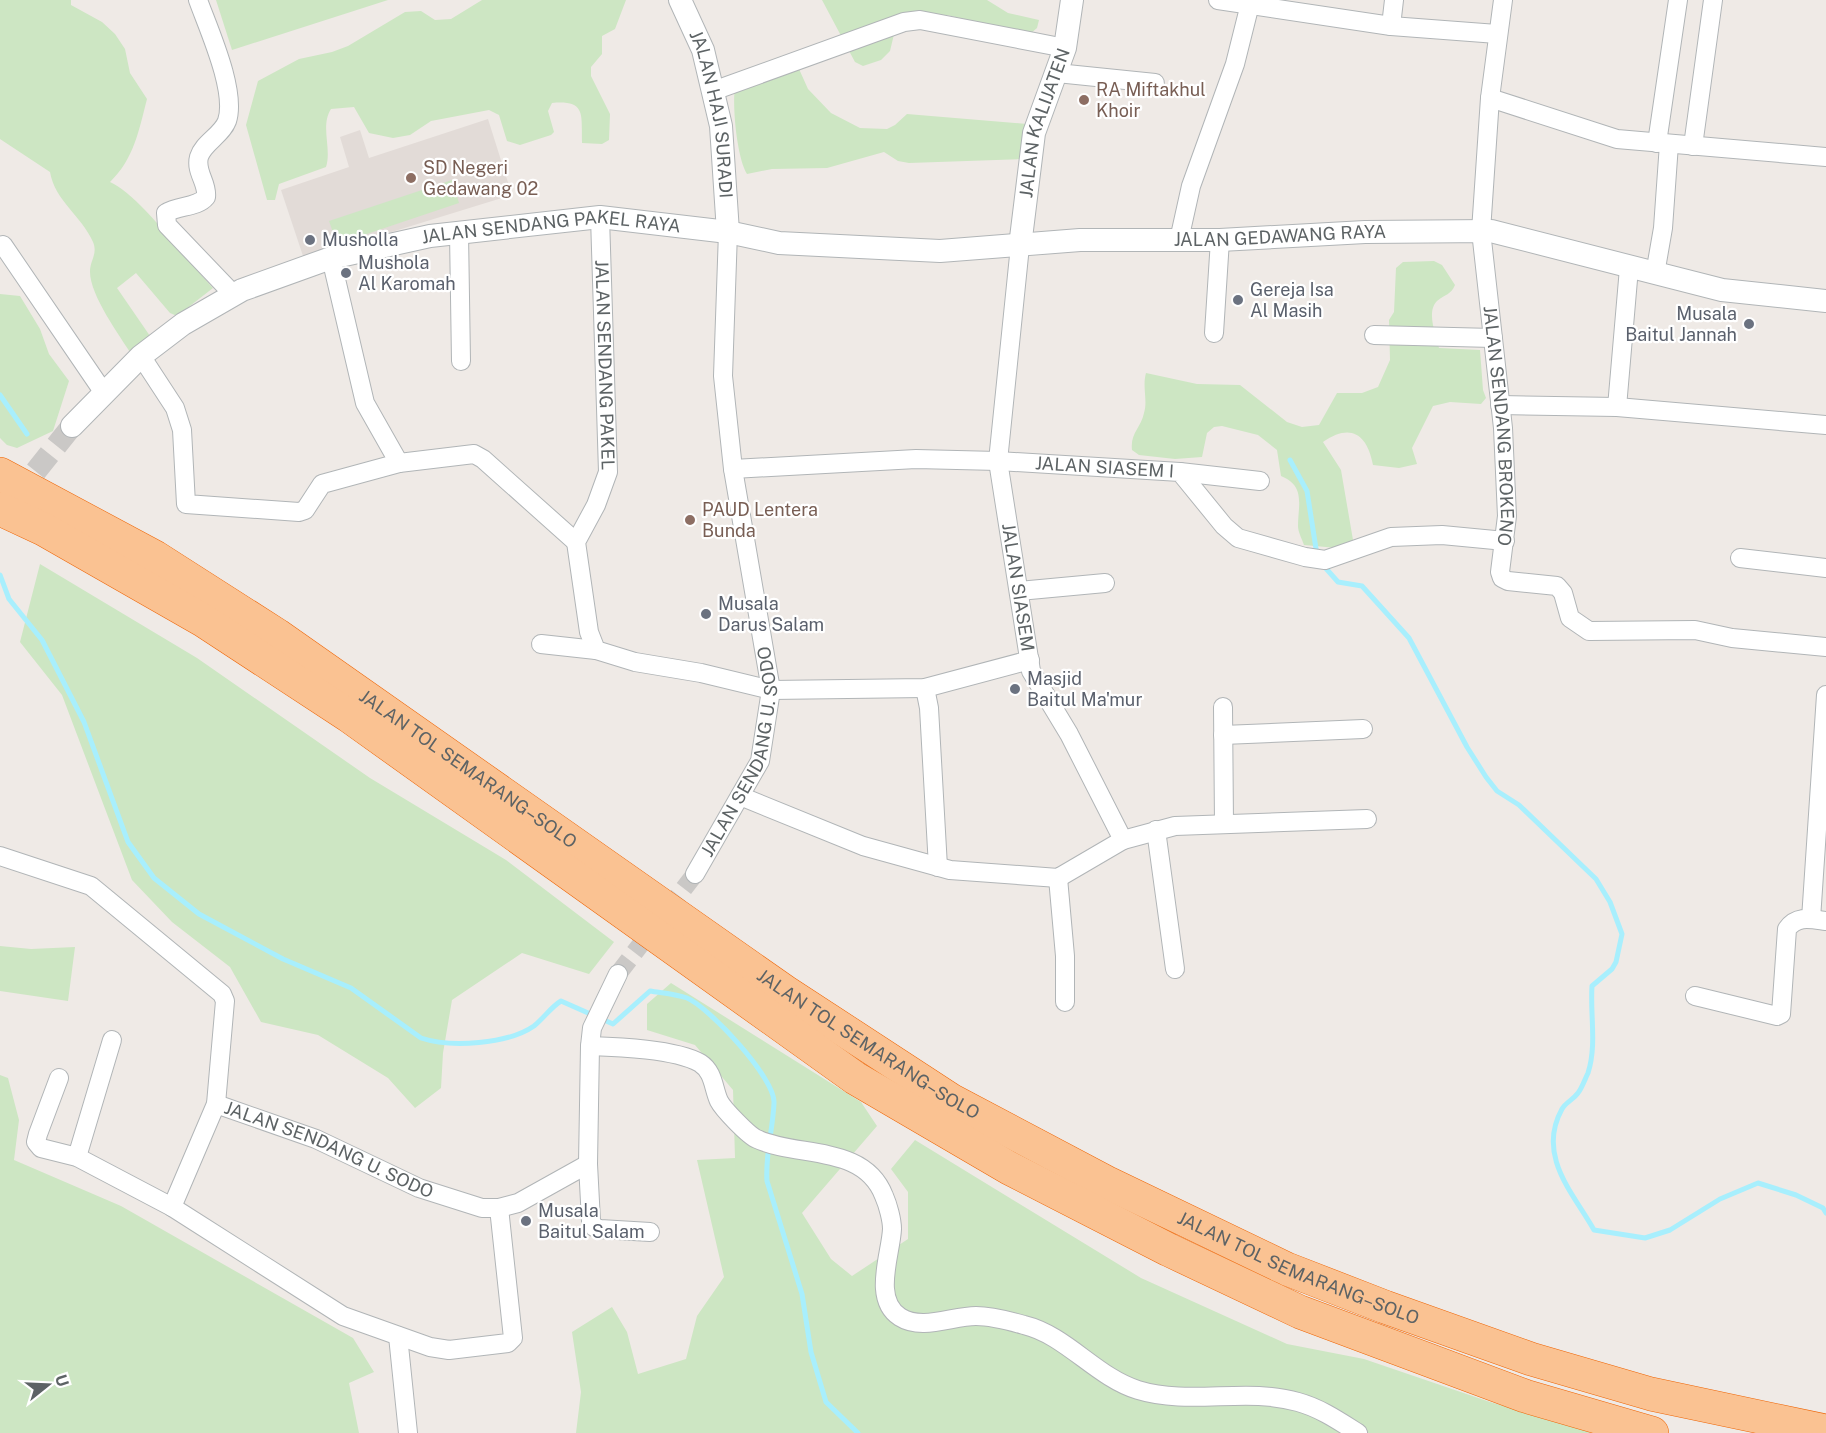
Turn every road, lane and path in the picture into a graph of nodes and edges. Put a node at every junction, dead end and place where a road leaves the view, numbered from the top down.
1 (198, 0) edge
2 (680, 0) edge
3 (1072, 0) edge
4 (1218, 0) edge
5 (1394, 0) edge
6 (1503, 0) edge
7 (1678, 0) edge
8 (1713, 0) edge
9 (1251, 2) edge
10 (1391, 26) junction
11 (1497, 34) junction
12 (1065, 48) junction
13 (1057, 73) junction
14 (1155, 83) dead end
15 (713, 91) junction
16 (1490, 98) junction
17 (1663, 143) junction
18 (1693, 146) junction
19 (1826, 157) edge
20 (600, 217) junction
21 (1481, 231) junction
22 (459, 232) junction
23 (728, 232) junction
24 (1179, 240) junction
25 (1220, 240) junction
26 (3, 245) dead end
27 (1020, 246) junction
28 (331, 258) junction
29 (1629, 268) junction
30 (1655, 274) junction
31 (233, 294) junction
32 (1826, 301) edge
33 (1214, 333) dead end
34 (1374, 335) dead end
35 (1493, 338) junction
36 (141, 356) junction
37 (461, 361) dead end
38 (104, 393) junction
39 (1500, 405) junction
40 (1617, 407) junction
41 (1826, 425) edge
42 (72, 426) tunnel mouth
43 (998, 461) junction
44 (399, 463) junction
45 (733, 469) junction
46 (1179, 472) junction
47 (0, 474) edge
48 (1260, 481) dead end
49 (0, 508) edge
50 (1391, 537) joint
51 (1505, 541) junction
52 (576, 542) junction
53 (1740, 558) dead end
54 (1826, 568) edge
55 (1105, 583) dead end
56 (1019, 591) junction
57 (541, 644) dead end
58 (1826, 647) edge
59 (596, 650) junction
60 (1030, 660) junction
61 (925, 688) junction
62 (771, 690) junction
63 (1826, 695) edge
64 (1222, 707) dead end
65 (1363, 729) dead end
66 (1223, 735) junction
67 (740, 796) junction
68 (1367, 819) dead end
69 (1224, 823) junction
70 (1156, 830) junction
71 (1123, 840) junction
72 (0, 856) edge
73 (938, 867) junction
74 (695, 874) tunnel mouth
75 (1058, 878) junction
76 (1818, 920) edge
77 (1175, 969) dead end
78 (618, 974) tunnel mouth
79 (1695, 996) dead end
80 (1065, 1002) dead end
81 (591, 1037) junction
82 (112, 1040) dead end
83 (59, 1078) dead end
84 (216, 1104) junction
85 (77, 1157) junction
86 (588, 1164) junction
87 (172, 1207) junction
88 (499, 1209) junction
89 (650, 1232) dead end
90 (398, 1336) junction
91 (1826, 1431) edge
92 (408, 1433) edge
93 (1358, 1433) edge
94 (1652, 1433) edge

1 - 31 street
2 - 15 street, JALAN HAJI SURADI
3 - 12 street, JALAN KALIJATEN
4 - 9 street
5 - 10 street
6 - 11 street, JALAN SENDANG BROKENO
7 - 17 street
8 - 18 street
9 - 10 street
9 - 24 street
10 - 11 street
11 - 16 street, JALAN SENDANG BROKENO
12 - 13 street, JALAN KALIJATEN
12 - 15 street
13 - 14 street
13 - 27 street, JALAN KALIJATEN
15 - 23 street, JALAN HAJI SURADI
16 - 17 street
16 - 21 street, JALAN SENDANG BROKENO
17 - 18 street
17 - 30 street
18 - 19 street
20 - 22 street, JALAN SENDANG PAKEL RAYA
20 - 23 street, JALAN SENDANG PAKEL RAYA
20 - 52 street, JALAN SENDANG PAKEL
21 - 25 street, JALAN GEDAWANG RAYA
21 - 29 street, JALAN GEDAWANG RAYA
21 - 35 street, JALAN SENDANG BROKENO
22 - 28 street, JALAN SENDANG PAKEL RAYA
22 - 37 street
23 - 27 street, JALAN GEDAWANG RAYA
23 - 45 street, JALAN SENDANG U. SODO
24 - 25 street, JALAN GEDAWANG RAYA
24 - 27 street, JALAN GEDAWANG RAYA
25 - 33 street
26 - 38 street
27 - 43 street, JALAN SIASEM
28 - 31 street, JALAN SENDANG PAKEL RAYA
28 - 44 street
29 - 30 street, JALAN GEDAWANG RAYA
29 - 40 street
30 - 32 street, JALAN GEDAWANG RAYA
31 - 36 street, JALAN SENDANG PAKEL RAYA
34 - 35 street
35 - 39 street, JALAN SENDANG BROKENO
36 - 38 street, JALAN SENDANG PAKEL RAYA
36 - 44 street
38 - 42 street, JALAN SENDANG PAKEL RAYA
39 - 40 street
39 - 51 street, JALAN SENDANG BROKENO
40 - 41 street
43 - 45 street, JALAN SIASEM I
43 - 46 street, JALAN SIASEM I
43 - 56 street, JALAN SIASEM
44 - 52 street
45 - 62 street, JALAN SENDANG U. SODO
46 - 48 street
46 - 50 street, JALAN SIASEM I
47 - 91 highway, JALAN TOL SEMARANG–SOLO
49 - 94 highway, JALAN TOL SEMARANG–SOLO
50 - 51 street, JALAN SENDANG BROKENO
51 - 58 street
52 - 59 street
53 - 54 street
55 - 56 street
56 - 60 street, JALAN SIASEM
57 - 59 street
59 - 62 street
60 - 61 street
60 - 71 street, JALAN SIASEM
61 - 62 street
61 - 73 street
62 - 67 street, JALAN SENDANG U. SODO
63 - 76 street
64 - 66 street
65 - 66 street
66 - 69 street
67 - 73 street
67 - 74 street, JALAN SENDANG U. SODO
68 - 69 street
69 - 70 street
70 - 71 street
70 - 77 street
71 - 75 street
72 - 84 street, JALAN SENDANG U. SODO
73 - 75 street
75 - 80 street
76 - 79 street
78 - 81 street
81 - 86 street
81 - 93 street
82 - 85 street
83 - 85 street
84 - 87 street
84 - 88 street, JALAN SENDANG U. SODO
85 - 87 street
86 - 88 street
86 - 89 street
87 - 90 street
88 - 90 street
90 - 92 street

